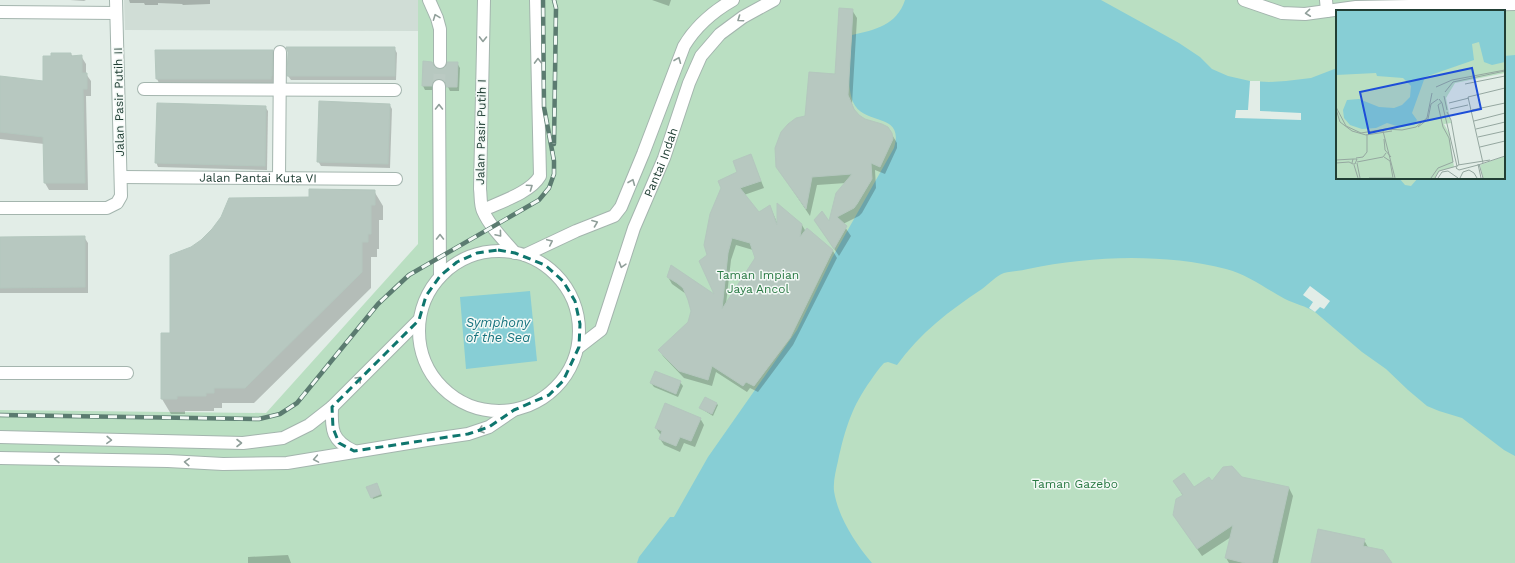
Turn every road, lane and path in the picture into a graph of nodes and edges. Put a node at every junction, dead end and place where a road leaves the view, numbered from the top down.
1 (116, 0) edge
2 (429, 0) edge
3 (484, 0) edge
4 (536, 0) edge
5 (733, 0) edge
6 (774, 0) edge
7 (1244, 0) edge
8 (1515, 4) edge
9 (1327, 5) edge
10 (0, 12) edge
11 (116, 13) junction
12 (280, 52) dead end
13 (440, 62) tunnel mouth
14 (439, 86) tunnel mouth
15 (144, 89) dead end
16 (279, 90) junction
17 (395, 90) dead end
18 (121, 177) junction
19 (279, 178) junction
20 (396, 178) dead end
21 (0, 208) edge
22 (483, 210) junction
23 (520, 254) junction
24 (440, 276) junction
25 (419, 320) junction
26 (579, 347) junction
27 (0, 373) edge
28 (127, 373) dead end
29 (332, 407) junction
30 (514, 410) junction
31 (0, 437) edge
32 (354, 451) junction
33 (0, 458) edge

1 - 11 street, Jalan Pasir Putih II
13 -> 2 street
3 -> 22 street, Jalan Pasir Putih I
22 -> 4 street
23 -> 5 street, Pantai Indah
6 -> 26 street, Pantai Indah
9 -> 7 street
8 - 9 street
10 - 11 street
11 - 18 street, Jalan Pasir Putih II
12 - 16 street
24 -> 14 street
15 - 16 street
16 - 17 street
16 - 19 street
18 - 19 street, Jalan Pantai Kuta VI
18 - 21 street, Jalan Pasir Putih II
19 - 20 street, Jalan Pantai Kuta VI
22 -> 23 street, Jalan Pasir Putih I
23 - 24 street
23 - 26 street
24 - 25 street
29 -> 25 street
25 - 30 street
26 - 30 street
27 - 28 street
31 -> 29 street
29 - 32 street
30 -> 32 street
32 -> 33 street

